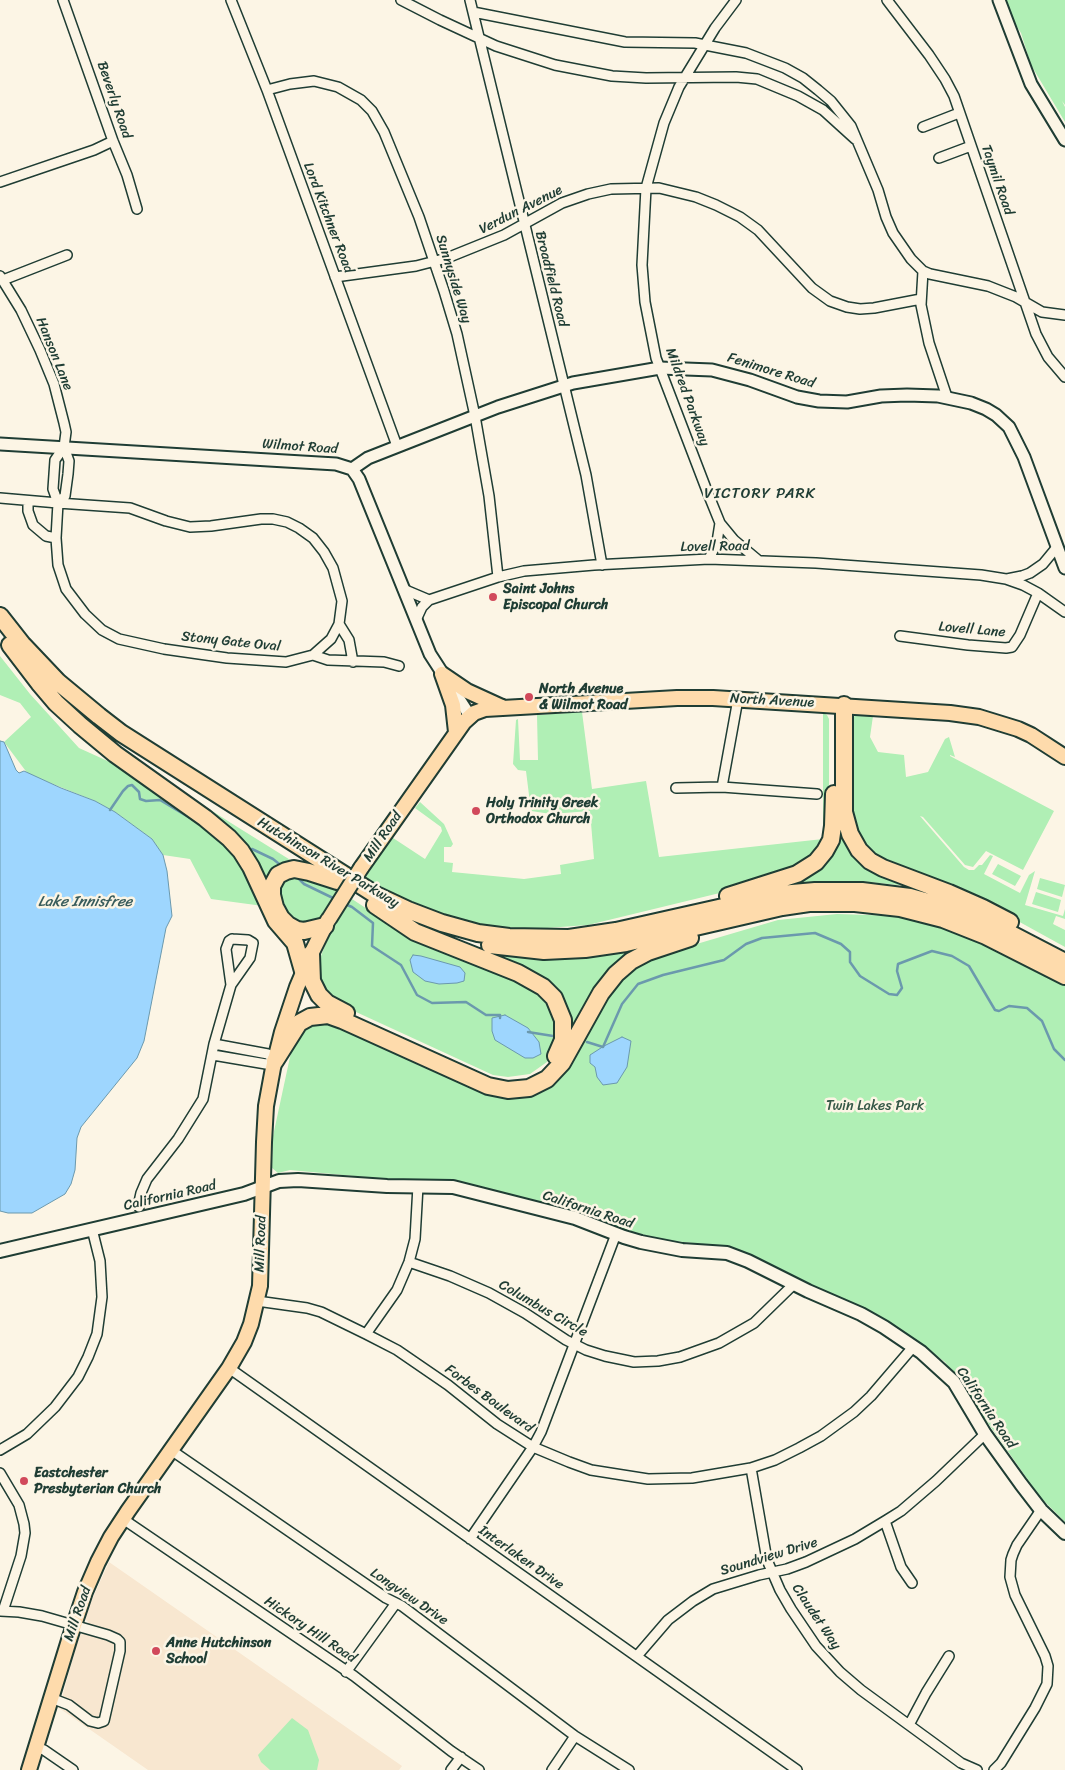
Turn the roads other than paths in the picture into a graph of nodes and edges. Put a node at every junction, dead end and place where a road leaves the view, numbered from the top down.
1 (63, 0) edge
2 (231, 0) edge
3 (401, 0) edge
4 (470, 0) edge
5 (736, 0) edge
6 (887, 0) edge
7 (999, 0) edge
8 (473, 12) junction
9 (479, 39) junction
10 (705, 45) junction
11 (685, 78) junction
12 (267, 90) junction
13 (959, 113) junction
14 (923, 127) dead end
15 (1065, 140) edge
16 (114, 141) junction
17 (859, 143) junction
18 (971, 146) junction
19 (940, 158) dead end
20 (0, 182) edge
21 (646, 188) junction
22 (137, 210) dead end
23 (523, 225) junction
24 (67, 255) dead end
25 (435, 262) junction
26 (923, 271) junction
27 (335, 277) junction
28 (1, 278) edge
29 (921, 300) junction
30 (1023, 301) junction
31 (1065, 315) edge
32 (660, 368) junction
33 (1065, 377) edge
34 (564, 386) junction
35 (946, 398) junction
36 (475, 416) junction
37 (0, 444) edge
38 (397, 446) junction
39 (64, 447) junction
40 (352, 469) junction
41 (0, 498) edge
42 (28, 500) junction
43 (58, 504) junction
44 (720, 523) junction
45 (56, 538) junction
46 (1057, 547) junction
47 (709, 559) junction
48 (758, 560) junction
49 (602, 565) junction
50 (1065, 568) edge
51 (498, 577) junction
52 (1006, 579) junction
53 (403, 589) junction
54 (1038, 592) junction
55 (429, 600) junction
56 (1065, 612) edge
57 (0, 616) edge
58 (416, 620) junction
59 (339, 624) junction
60 (900, 636) dead end
61 (4, 637) edge
62 (313, 655) junction
63 (353, 662) junction
64 (399, 666) dead end
65 (442, 674) junction
66 (738, 699) junction
67 (839, 705) junction
68 (505, 708) junction
69 (470, 716) junction
70 (456, 732) junction
71 (1065, 757) edge
72 (722, 787) junction
73 (676, 788) dead end
74 (818, 794) dead end
75 (337, 882) junction
76 (809, 903) junction
77 (375, 905) junction
78 (327, 923) junction
79 (649, 924) junction
80 (1065, 952) edge
81 (311, 954) junction
82 (1065, 962) edge
83 (304, 971) junction
84 (1065, 976) edge
85 (231, 985) junction
86 (214, 1044) junction
87 (242, 1049) junction
88 (213, 1055) junction
89 (240, 1060) junction
90 (274, 1061) junction
91 (418, 1186) junction
92 (263, 1187) junction
93 (139, 1207) dead end
94 (92, 1229) junction
95 (616, 1234) junction
96 (0, 1250) edge
97 (409, 1262) junction
98 (794, 1284) junction
99 (257, 1301) junction
100 (366, 1334) junction
101 (575, 1344) junction
102 (913, 1347) junction
103 (229, 1368) junction
104 (985, 1434) junction
105 (534, 1447) junction
106 (0, 1450) edge
107 (171, 1450) junction
108 (751, 1468) junction
109 (0, 1473) edge
110 (1041, 1510) junction
111 (123, 1519) junction
112 (885, 1521) junction
113 (1065, 1533) edge
114 (470, 1539) junction
115 (772, 1572) junction
116 (912, 1583) dead end
117 (396, 1603) junction
118 (1, 1611) edge
119 (74, 1626) junction
120 (637, 1656) junction
121 (949, 1656) dead end
122 (346, 1672) junction
123 (51, 1698) junction
124 (909, 1725) junction
125 (576, 1736) junction
126 (36, 1747) junction
127 (460, 1757) junction
128 (29, 1770) edge
129 (73, 1770) edge
130 (451, 1770) edge
131 (479, 1770) edge
132 (552, 1770) edge
133 (629, 1770) edge
134 (798, 1770) edge
135 (977, 1770) edge
136 (994, 1770) edge

1 - 16 street, Beverly Road
2 - 12 street, Lord Kitchner Road
3 - 9 street
4 - 8 street, Broadfield Road
5 - 10 street, Mildred Parkway
6 - 13 street, Taymil Road
7 - 15 street
8 - 9 street, Broadfield Road
8 - 10 street
9 - 11 street
9 - 23 street, Broadfield Road
10 - 11 street, Mildred Parkway
10 - 17 street
11 - 17 street
11 - 21 street, Mildred Parkway
12 - 25 street, Sunnyside Way
12 - 27 street, Lord Kitchner Road
13 - 14 street
13 - 18 street, Taymil Road
16 - 20 street
16 - 22 street, Beverly Road
17 - 26 street
18 - 19 street
18 - 30 street, Taymil Road
21 - 23 street, Verdun Avenue
21 - 29 street, Verdun Avenue
21 - 32 street, Mildred Parkway
23 - 25 street, Verdun Avenue
23 - 34 street, Broadfield Road
24 - 28 street
25 - 27 street, Verdun Avenue
25 - 36 street, Sunnyside Way
26 - 29 street
26 - 30 street
27 - 38 street, Lord Kitchner Road
28 - 39 street, Hanson Lane
29 - 35 street
30 - 31 street
30 - 33 street, Taymil Road
32 - 34 street, Fenimore Road
32 - 35 street, Fenimore Road
32 - 44 street, Mildred Parkway
34 - 36 street, Fenimore Road
34 - 49 street, Broadfield Road
35 - 46 street, Fenimore Road
36 - 38 street, Fenimore Road
36 - 51 street, Sunnyside Way
37 - 39 street, Wilmot Road
38 - 40 street, Fenimore Road
39 - 40 street, Wilmot Road
39 - 43 street, Stony Gate Oval
39 - 43 street, Stony Gate Oval
40 - 53 street, Wilmot Road
41 - 42 street
42 - 43 street
42 - 45 street
43 - 45 street, Stony Gate Oval
43 - 59 street
44 - 47 street
44 - 48 street, Mildred Parkway
45 - 62 street, Stony Gate Oval
46 - 50 street, Fenimore Road
46 - 52 street, Lovell Road
47 - 48 street, Lovell Road
47 - 49 street, Lovell Road
48 - 52 street, Lovell Road
49 - 51 street, Lovell Road
51 - 55 street, Lovell Road
52 - 54 street, Lovell Road
53 - 55 street
53 - 58 street, Wilmot Road
54 - 56 street, Lovell Road
54 - 60 street, Lovell Lane
55 - 58 street
57 - 79 highway, Hutchinson River Parkway
58 - 65 street, Wilmot Road
59 - 62 street
59 - 63 street
61 - 75 highway, Hutchinson River Parkway
61 - 83 highway
62 - 63 street
63 - 64 street
65 - 68 main road
65 - 69 street, Wilmot Road
65 - 70 main road
66 - 67 main road, North Avenue
66 - 68 main road, North Avenue
66 - 72 street
67 - 71 main road, North Avenue
67 - 79 highway
67 - 80 highway
68 - 69 main road, North Avenue
69 - 70 main road, Mill Road
70 - 78 main road, Mill Road, bridge
72 - 73 street
72 - 74 street
75 - 77 highway, Hutchinson River Parkway
75 - 78 highway
76 - 77 highway, Hutchinson River Parkway
76 - 84 highway, Hutchinson River Parkway
76 - 90 highway
77 - 81 highway
78 - 81 main road, Mill Road
79 - 82 highway, Hutchinson River Parkway
81 - 83 main road, Mill Road
83 - 90 main road, Mill Road
85 - 85 street
85 - 86 street
86 - 87 street
86 - 88 street
87 - 89 street
87 - 90 street
88 - 89 street
88 - 93 street
89 - 90 street
90 - 92 main road, Mill Road
91 - 92 main road, California Road
91 - 95 main road, California Road
91 - 97 street
92 - 94 main road, California Road
92 - 99 main road, Mill Road
94 - 96 main road, California Road
94 - 106 street
95 - 98 main road, California Road
95 - 101 street
97 - 100 street
97 - 101 street, Columbus Circle
98 - 101 street, Columbus Circle
98 - 102 main road, California Road
99 - 100 street, Forbes Boulevard
99 - 103 main road, Mill Road
100 - 105 street, Forbes Boulevard
101 - 105 street
102 - 104 main road, California Road
102 - 108 street, Forbes Boulevard
103 - 107 main road, Mill Road
103 - 114 street, Interlaken Drive
104 - 110 main road, California Road
104 - 112 street, Soundview Drive
105 - 108 street, Forbes Boulevard
105 - 114 street
107 - 111 main road, Mill Road
107 - 117 street, Longview Drive
108 - 115 street, Claudet Way
109 - 118 street
110 - 113 main road, California Road
110 - 136 street
111 - 119 main road, Mill Road
111 - 122 street, Hickory Hill Road
112 - 115 street, Soundview Drive
112 - 116 street
114 - 120 street, Interlaken Drive
115 - 120 street, Soundview Drive
115 - 124 street, Claudet Way
117 - 122 street
117 - 125 street, Longview Drive
118 - 119 street
119 - 123 main road, Mill Road
119 - 123 street
120 - 134 street, Interlaken Drive
121 - 124 street
122 - 127 street, Hickory Hill Road
123 - 126 main road, Mill Road
124 - 135 street, Claudet Way
125 - 132 street
125 - 133 street, Longview Drive
126 - 128 main road, Mill Road
126 - 129 street
127 - 130 street
127 - 131 street, Hickory Hill Road

